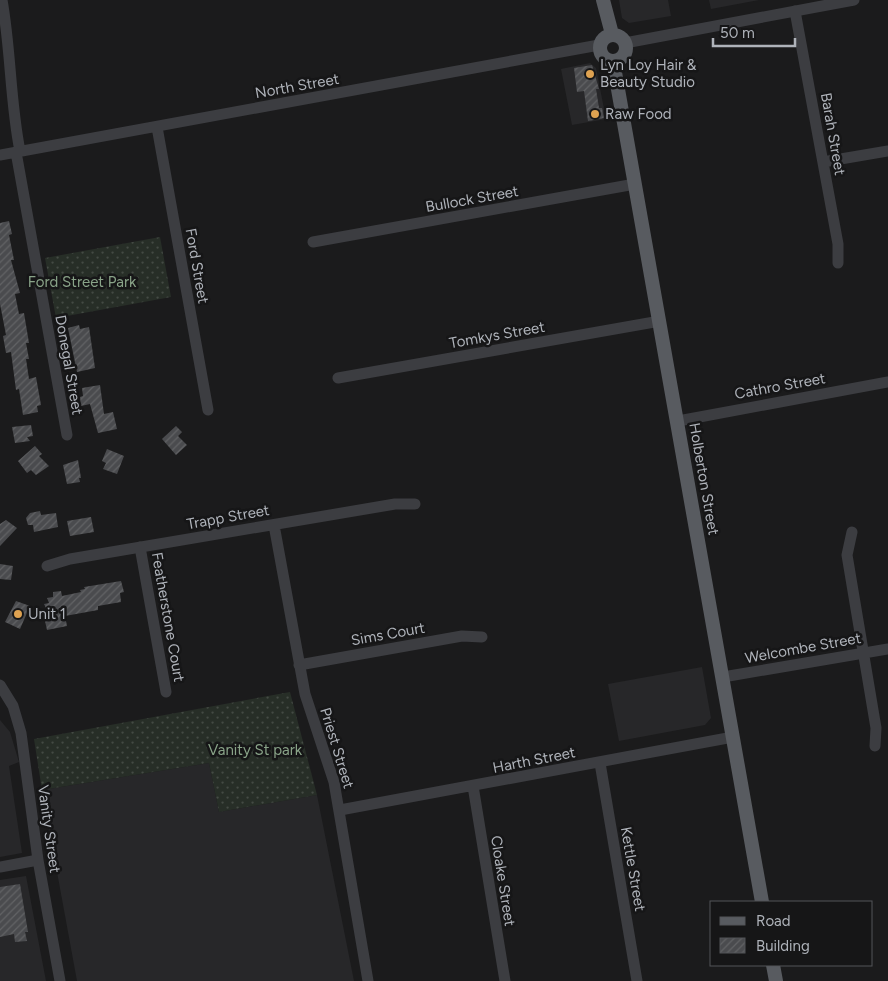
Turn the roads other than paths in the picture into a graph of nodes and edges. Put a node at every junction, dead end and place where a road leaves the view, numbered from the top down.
1 (2, 0) edge
2 (603, 0) edge
3 (854, 0) edge
4 (795, 11) junction
5 (612, 34) junction
6 (625, 43) junction
7 (599, 45) junction
8 (612, 61) junction
9 (156, 127) junction
10 (888, 151) edge
11 (18, 152) junction
12 (0, 155) edge
13 (823, 162) junction
14 (635, 184) junction
15 (313, 242) dead end
16 (838, 263) dead end
17 (660, 320) junction
18 (338, 378) dead end
19 (888, 382) edge
20 (208, 410) dead end
21 (678, 421) junction
22 (67, 435) dead end
23 (414, 504) dead end
24 (274, 525) junction
25 (852, 532) dead end
26 (140, 547) junction
27 (47, 566) dead end
28 (482, 637) dead end
29 (888, 649) edge
30 (864, 653) junction
31 (299, 666) junction
32 (723, 678) junction
33 (0, 685) edge
34 (166, 692) dead end
35 (733, 737) junction
36 (875, 746) dead end
37 (600, 762) junction
38 (473, 786) junction
39 (340, 810) junction
40 (38, 860) junction
41 (0, 867) edge
42 (762, 901) edge
43 (774, 966) edge
44 (60, 981) edge
45 (368, 981) edge
46 (505, 981) edge
47 (637, 981) edge
48 (776, 981) edge

1 - 11 street, Donegal Street
2 - 5 main road
3 - 4 street
4 - 6 street
4 - 13 street, Barah Street
5 - 6 main road
5 - 7 main road
6 - 8 main road
7 - 8 main road
7 - 9 street, North Street
8 - 14 main road, Holberton Street
9 - 11 street, North Street
9 - 20 street, Ford Street
10 - 13 street
11 - 12 street, North Street
11 - 22 street, Donegal Street
13 - 16 street, Barah Street
14 - 15 street, Bullock Street
14 - 17 main road, Holberton Street
17 - 18 street, Tomkys Street
17 - 21 main road, Holberton Street
19 - 21 street, Cathro Street
21 - 32 main road, Holberton Street
23 - 24 street, Trapp Street
24 - 26 street, Trapp Street
24 - 31 street, Priest Street
25 - 30 street
26 - 27 street, Trapp Street
26 - 34 street, Featherstone Court
28 - 31 street, Sims Court
29 - 30 street, Welcombe Street
30 - 32 street, Welcombe Street
30 - 36 street
31 - 39 street, Priest Street
32 - 35 main road, Holberton Street
33 - 40 street, Vanity Street
35 - 37 street, Harth Street
35 - 42 main road, Holberton Street
37 - 38 street, Harth Street
37 - 47 street, Kettle Street
38 - 39 street, Harth Street
38 - 46 street, Cloake Street
39 - 45 street, Priest Street
40 - 41 street
40 - 44 street, Vanity Street
43 - 48 main road

